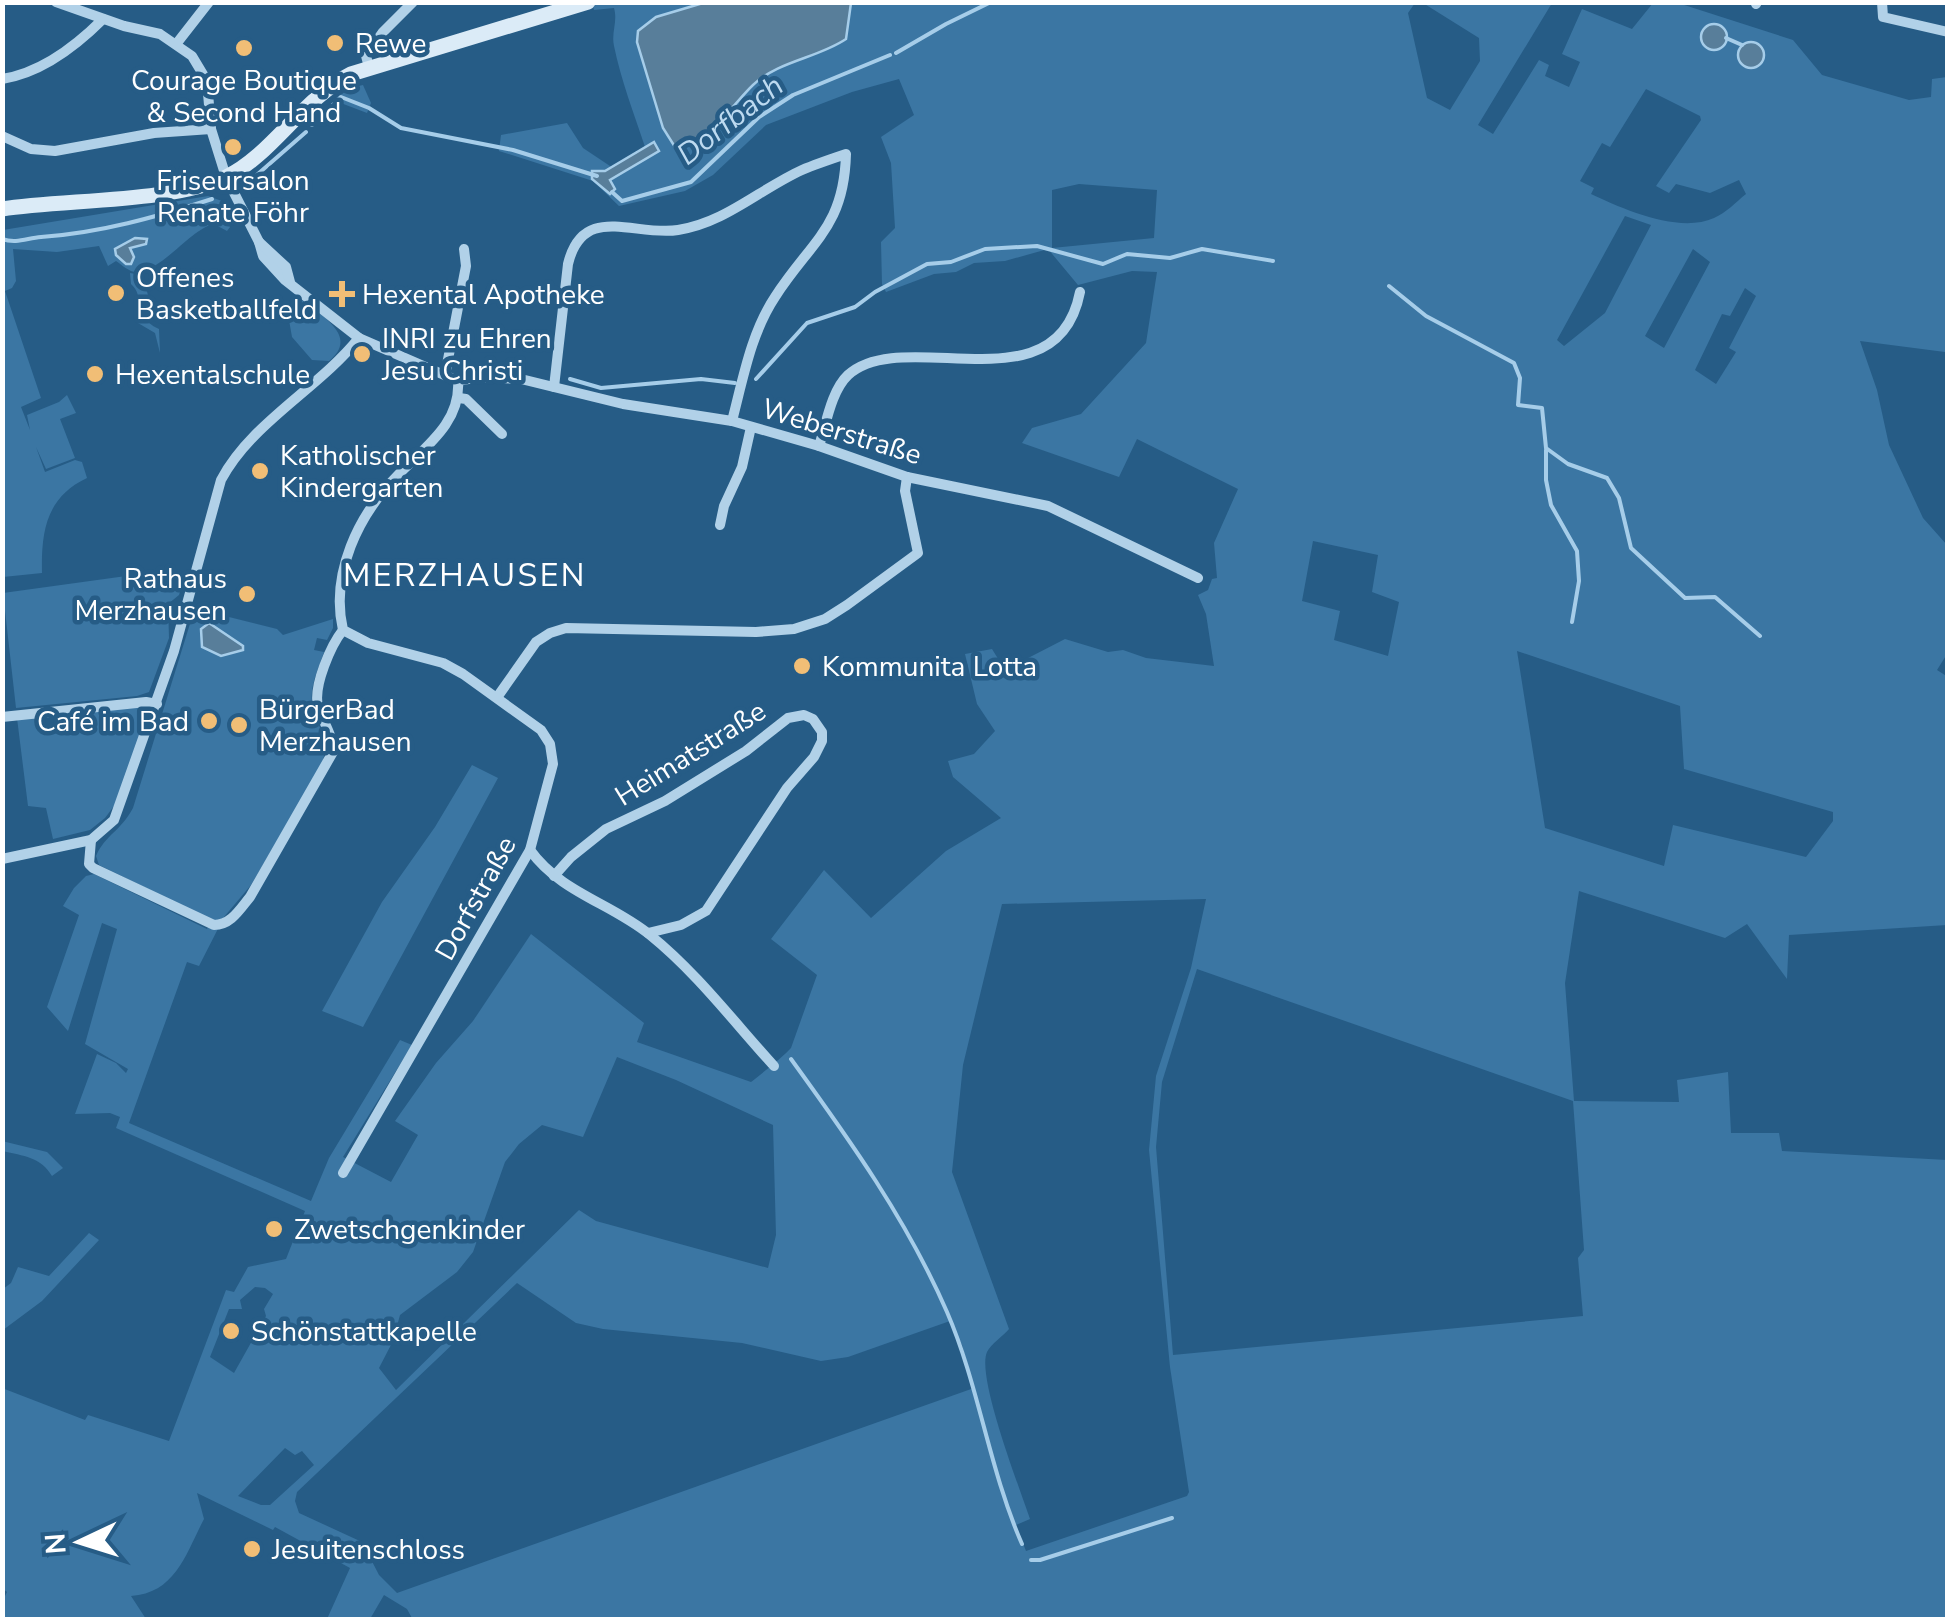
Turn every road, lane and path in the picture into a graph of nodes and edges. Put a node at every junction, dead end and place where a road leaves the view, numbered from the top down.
1 (56, 2) edge
2 (209, 2) edge
3 (413, 2) edge
4 (588, 2) edge
5 (1882, 2) edge
6 (103, 19) junction
7 (1948, 32) edge
8 (177, 44) junction
9 (368, 67) junction
10 (2, 79) edge
11 (211, 130) junction
12 (2, 136) edge
13 (226, 177) junction
14 (2, 209) edge
15 (464, 249) dead end
16 (1080, 292) dead end
17 (358, 338) junction
18 (445, 374) junction
19 (458, 381) junction
20 (554, 387) junction
21 (459, 398) junction
22 (732, 421) junction
23 (751, 427) junction
24 (502, 434) dead end
25 (819, 446) junction
26 (906, 477) junction
27 (720, 525) dead end
28 (1198, 578) dead end
29 (343, 630) junction
30 (498, 696) junction
31 (157, 704) junction
32 (2, 717) edge
33 (91, 840) junction
34 (530, 850) junction
35 (2, 859) edge
36 (554, 876) junction
37 (648, 933) junction
38 (774, 1066) dead end
39 (343, 1174) dead end

1 - 6 street
2 - 8 street
3 - 9 street
4 - 9 main road
5 - 7 street
6 - 8 street
6 - 10 street
8 - 11 street
9 - 13 main road
11 - 12 street
11 - 13 street
13 - 14 main road
13 - 17 street
15 - 18 street
16 - 25 street
17 - 18 street
17 - 31 street
18 - 19 street
19 - 20 street, Weberstraße
19 - 21 street
20 - 22 street, Weberstraße
20 - 22 street
21 - 24 street
21 - 29 street
22 - 23 street, Weberstraße
23 - 25 street, Weberstraße
23 - 27 street
25 - 26 street, Weberstraße
26 - 28 street, Weberstraße
26 - 30 street
29 - 30 street, Dorfstraße
29 - 33 street
30 - 34 street, Dorfstraße
31 - 32 street
31 - 33 street
33 - 35 street
34 - 36 street
34 - 39 street, Dorfstraße
36 - 37 street
36 - 37 street, Heimatstraße
37 - 38 street

